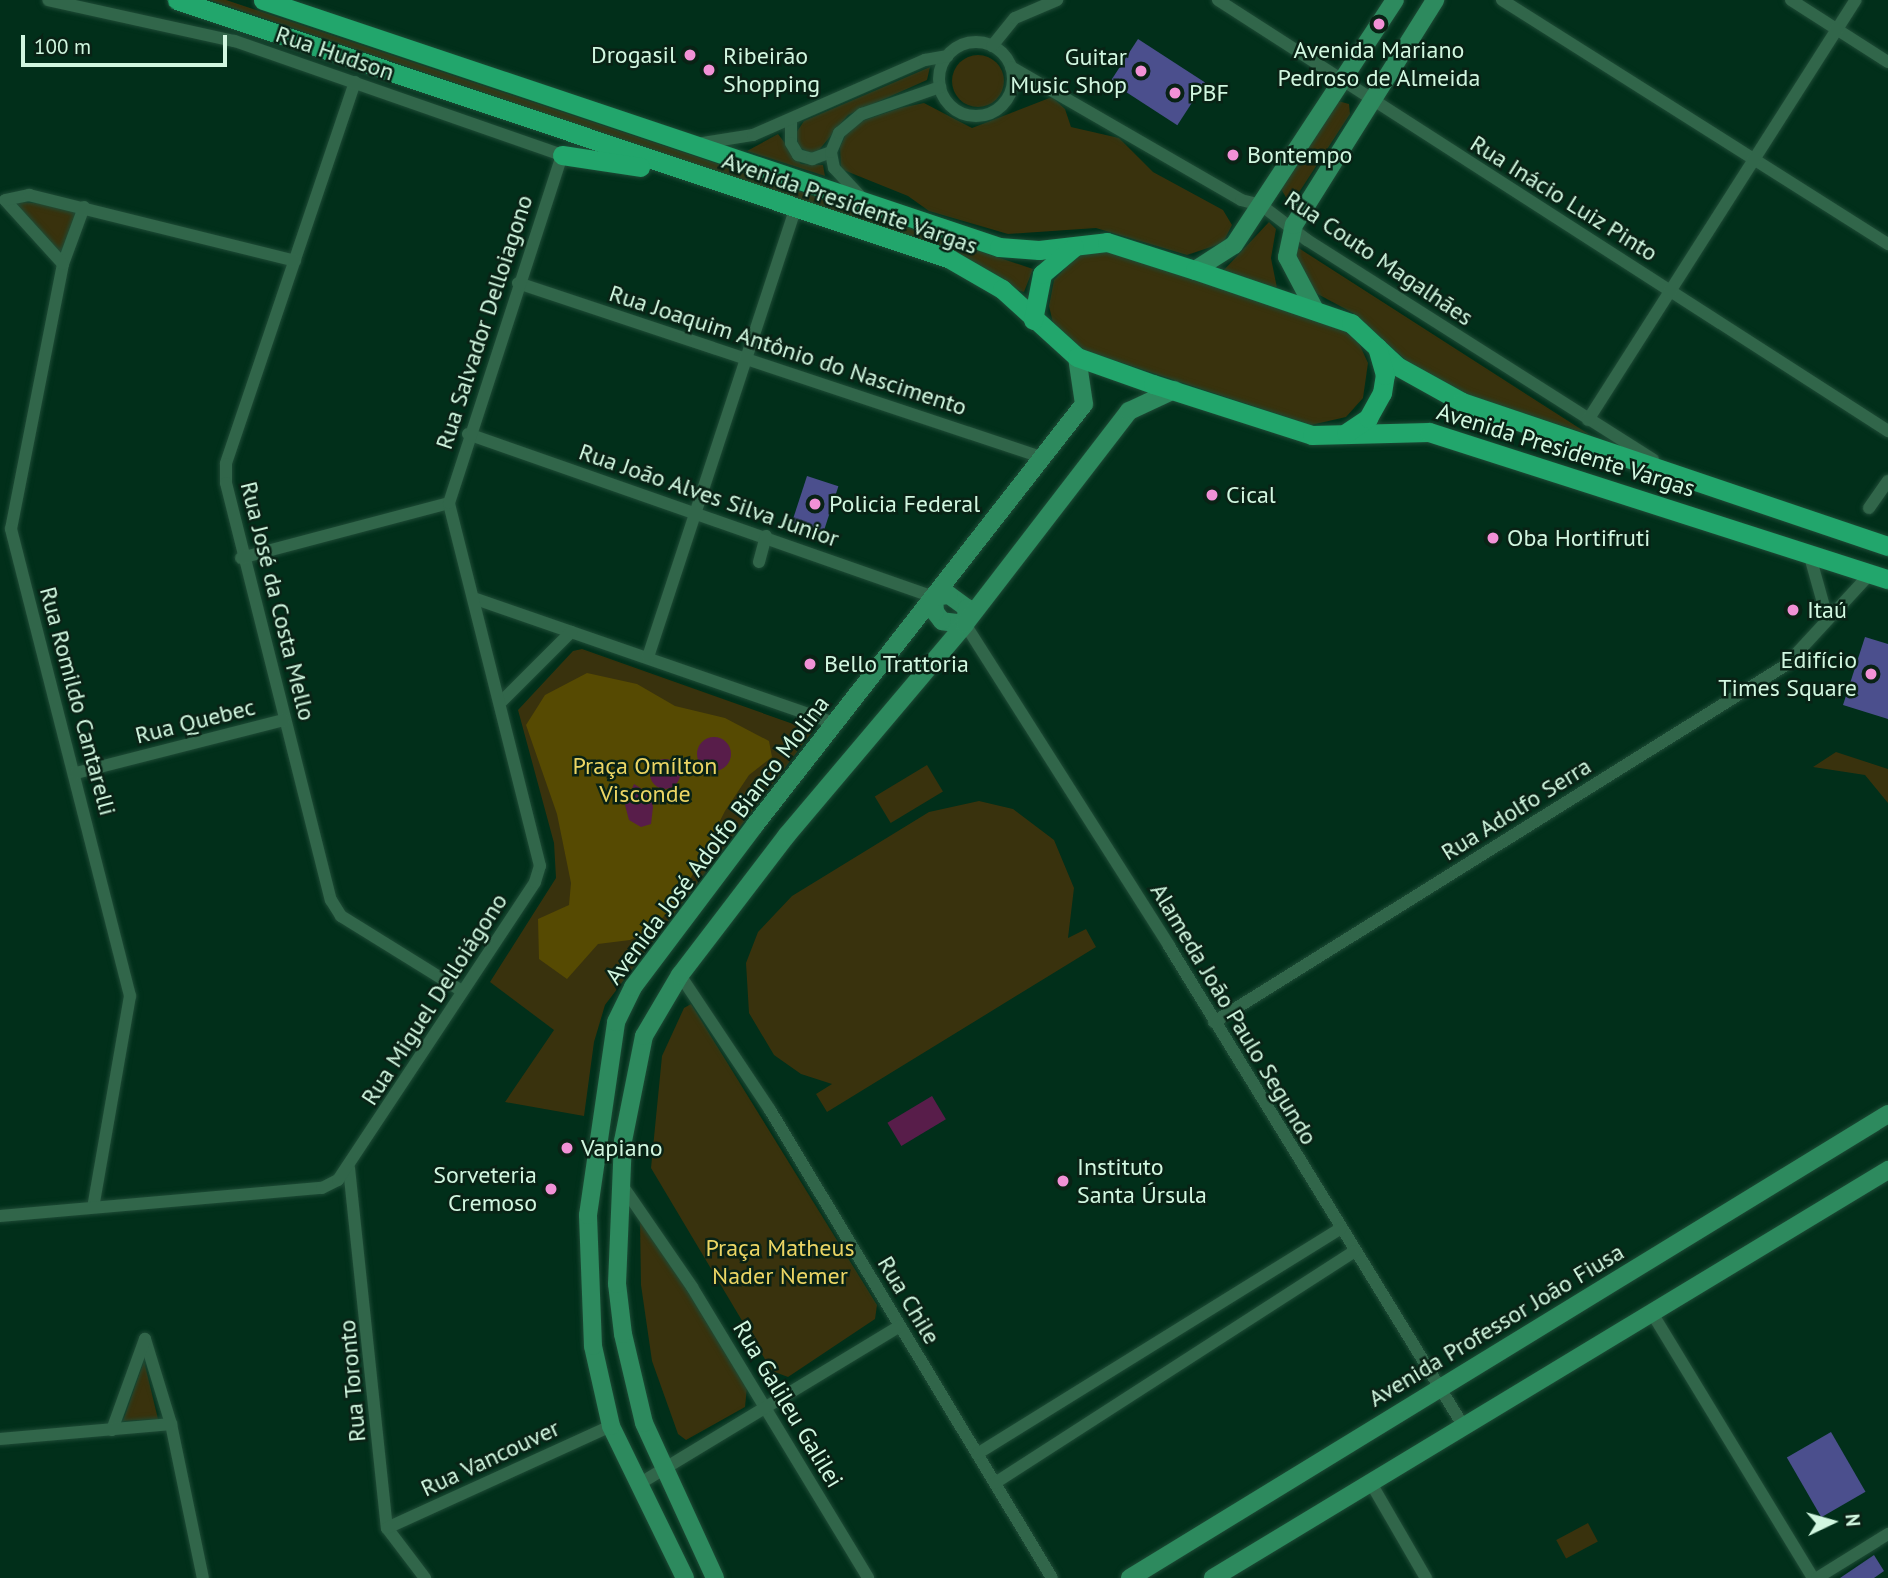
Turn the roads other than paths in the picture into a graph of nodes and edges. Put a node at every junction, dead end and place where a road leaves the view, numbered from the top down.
1 (48, 0) edge
2 (177, 0) edge
3 (263, 0) edge
4 (1057, 0) edge
5 (1218, 0) edge
6 (1395, 0) edge
7 (1434, 0) edge
8 (1502, 0) edge
9 (1791, 0) edge
10 (1856, 0) edge
11 (1837, 30) junction
12 (992, 46) junction
13 (948, 56) junction
14 (1888, 62) edge
15 (1011, 67) junction
16 (1341, 81) junction
17 (355, 82) junction
18 (940, 87) junction
19 (1372, 100) junction
20 (791, 118) junction
21 (690, 145) junction
22 (831, 152) junction
23 (562, 155) junction
24 (1755, 159) junction
25 (690, 172) junction
26 (1261, 205) junction
27 (869, 206) junction
28 (84, 207) junction
29 (795, 209) junction
30 (1294, 225) junction
31 (1077, 244) junction
32 (1888, 244) edge
33 (295, 261) junction
34 (63, 264) junction
35 (1195, 270) junction
36 (518, 283) junction
37 (1671, 290) junction
38 (1315, 310) junction
39 (1033, 320) junction
40 (1377, 347) junction
41 (1077, 357) junction
42 (748, 359) junction
43 (1174, 390) junction
44 (1588, 420) junction
45 (1888, 431) edge
46 (468, 434) junction
47 (1339, 437) junction
48 (1044, 458) junction
49 (1680, 476) junction
50 (1888, 481) edge
51 (449, 503) junction
52 (1869, 508) dead end
53 (695, 511) junction
54 (6, 529) edge
55 (766, 536) junction
56 (1888, 546) edge
57 (1809, 553) junction
58 (241, 558) junction
59 (759, 562) dead end
60 (1879, 576) edge
61 (934, 597) junction
62 (476, 598) junction
63 (1827, 617) junction
64 (965, 624) junction
65 (570, 632) junction
66 (648, 657) junction
67 (502, 701) junction
68 (285, 720) junction
69 (834, 723) junction
70 (76, 774) junction
71 (762, 816) junction
72 (787, 835) junction
73 (681, 975) junction
74 (461, 991) junction
75 (1214, 1022) junction
76 (1888, 1114) edge
77 (349, 1168) junction
78 (1888, 1170) edge
79 (622, 1185) junction
80 (93, 1208) junction
81 (0, 1216) edge
82 (1341, 1228) junction
83 (1355, 1251) junction
84 (617, 1284) junction
85 (588, 1288) junction
86 (1652, 1314) junction
87 (900, 1326) junction
88 (1440, 1387) junction
89 (768, 1409) junction
90 (171, 1424) junction
91 (611, 1426) junction
92 (1464, 1427) junction
93 (112, 1430) junction
94 (0, 1439) edge
95 (977, 1454) junction
96 (665, 1470) junction
97 (995, 1483) junction
98 (639, 1484) junction
99 (1372, 1485) junction
100 (387, 1528) junction
101 (1888, 1534) edge
102 (203, 1578) edge
103 (425, 1578) edge
104 (685, 1578) edge
105 (715, 1578) edge
106 (868, 1578) edge
107 (1052, 1578) edge
108 (1130, 1578) edge
109 (1213, 1578) edge
110 (1426, 1578) edge
111 (1815, 1578) edge

1 - 17 street, Rua Hudson
2 - 25 main road, Avenida Presidente Vargas
3 - 21 main road, Avenida Presidente Vargas
4 - 12 street
5 - 16 street, Rua Inácio Luiz Pinto
6 - 16 main road
7 - 19 main road
8 - 24 street
9 - 11 street
10 - 11 street
11 - 14 street
11 - 24 street
12 - 13 street
12 - 15 street
13 - 18 street
13 - 20 street
15 - 18 street
15 - 26 street, Rua Couto Magalhães
16 - 19 street, Rua Inácio Luiz Pinto
16 - 26 main road
17 - 23 street, Rua Hudson
17 - 33 street, Rua José da Costa Mello
18 - 22 street
19 - 30 main road
19 - 37 street, Rua Inácio Luiz Pinto
20 - 21 street
20 - 22 street
21 - 27 main road, Avenida Presidente Vargas
22 - 27 street
23 - 25 main road
23 - 36 street, Rua Salvador Delloiagono
24 - 32 street
24 - 37 street
25 - 29 main road, Avenida Presidente Vargas
26 - 30 street, Rua Couto Magalhães
26 - 35 main road
27 - 31 main road, Avenida Presidente Vargas
28 - 33 street
28 - 34 street, Rua Romildo Cantarelli
28 - 34 street
29 - 39 main road, Avenida Presidente Vargas
29 - 42 street
30 - 38 main road
30 - 44 street, Rua Couto Magalhães
31 - 35 main road, Avenida Presidente Vargas
31 - 39 main road
33 - 58 street, Rua José da Costa Mello
34 - 54 street, Rua Romildo Cantarelli
35 - 38 main road, Avenida Presidente Vargas
36 - 42 street, Rua Joaquim Antônio do Nascimento
36 - 46 street, Rua Salvador Delloiagono
37 - 44 street
37 - 45 street, Rua Inácio Luiz Pinto
38 - 40 main road, Avenida Presidente Vargas
39 - 41 main road, Avenida Presidente Vargas
40 - 47 main road
40 - 49 main road, Avenida Presidente Vargas
41 - 43 main road, Avenida Presidente Vargas
41 - 48 main road, Avenida José Adolfo Bianco Molina
42 - 48 street, Rua Joaquim Antônio do Nascimento
42 - 53 street
43 - 47 main road, Avenida Presidente Vargas
43 - 64 main road
44 - 49 street, Rua Couto Magalhães
46 - 51 street, Rua Salvador Delloiagono
46 - 53 street, Rua João Alves Silva Junior
47 - 57 main road, Avenida Presidente Vargas
48 - 61 main road, Avenida José Adolfo Bianco Molina
49 - 56 main road, Avenida Presidente Vargas
50 - 52 street
51 - 58 street
51 - 62 street, Rua Miguel Delloiágono
53 - 55 street, Rua João Alves Silva Junior
53 - 66 street
54 - 70 street, Rua Romildo Cantarelli
55 - 59 street
55 - 61 street, Rua João Alves Silva Junior
57 - 60 main road, Avenida Presidente Vargas
57 - 63 street
58 - 68 street, Rua José da Costa Mello
60 - 63 street, Rua Adolfo Serra
61 - 64 main road
61 - 64 main road
61 - 69 main road, Avenida José Adolfo Bianco Molina
62 - 65 street
62 - 67 street, Rua Miguel Delloiágono
63 - 75 street, Rua Adolfo Serra
64 - 72 main road
64 - 75 street, Alameda João Paulo Segundo
65 - 66 street
65 - 67 street
66 - 69 street
67 - 74 street, Rua Miguel Delloiágono
68 - 70 street, Rua Quebec
68 - 74 street, Rua José da Costa Mello
69 - 71 main road, Avenida José Adolfo Bianco Molina
70 - 80 street, Rua Romildo Cantarelli
71 - 72 main road
71 - 85 main road, Avenida José Adolfo Bianco Molina
72 - 73 main road
73 - 79 main road
73 - 87 street, Rua Chile
74 - 77 street, Rua Miguel Delloiágono
75 - 82 street, Alameda João Paulo Segundo
76 - 88 main road, Avenida Professor João Fiusa
77 - 80 street, Rua Miguel Delloiágono
77 - 100 street, Rua Toronto
78 - 86 main road
79 - 84 main road
79 - 89 street, Rua Galileu Galilei
80 - 81 street, Rua Miguel Delloiágono
82 - 83 street, Alameda João Paulo Segundo
82 - 95 street
83 - 88 street, Alameda João Paulo Segundo
83 - 97 street
84 - 85 main road
84 - 96 main road
85 - 91 main road, Avenida José Adolfo Bianco Molina
86 - 92 main road
86 - 111 street
87 - 89 street
87 - 95 street, Rua Chile
88 - 92 street, Alameda João Paulo Segundo
88 - 108 main road, Avenida Professor João Fiusa
89 - 96 street
89 - 106 street, Rua Galileu Galilei
90 - 93 street
90 - 93 street
90 - 102 street
91 - 98 main road, Avenida José Adolfo Bianco Molina
91 - 100 street, Rua Vancouver
92 - 99 main road
93 - 94 street
95 - 97 street, Rua Chile
96 - 98 street
96 - 105 main road
97 - 107 street, Rua Chile
98 - 104 main road, Avenida José Adolfo Bianco Molina
99 - 109 main road
99 - 110 street
100 - 103 street
101 - 111 street

